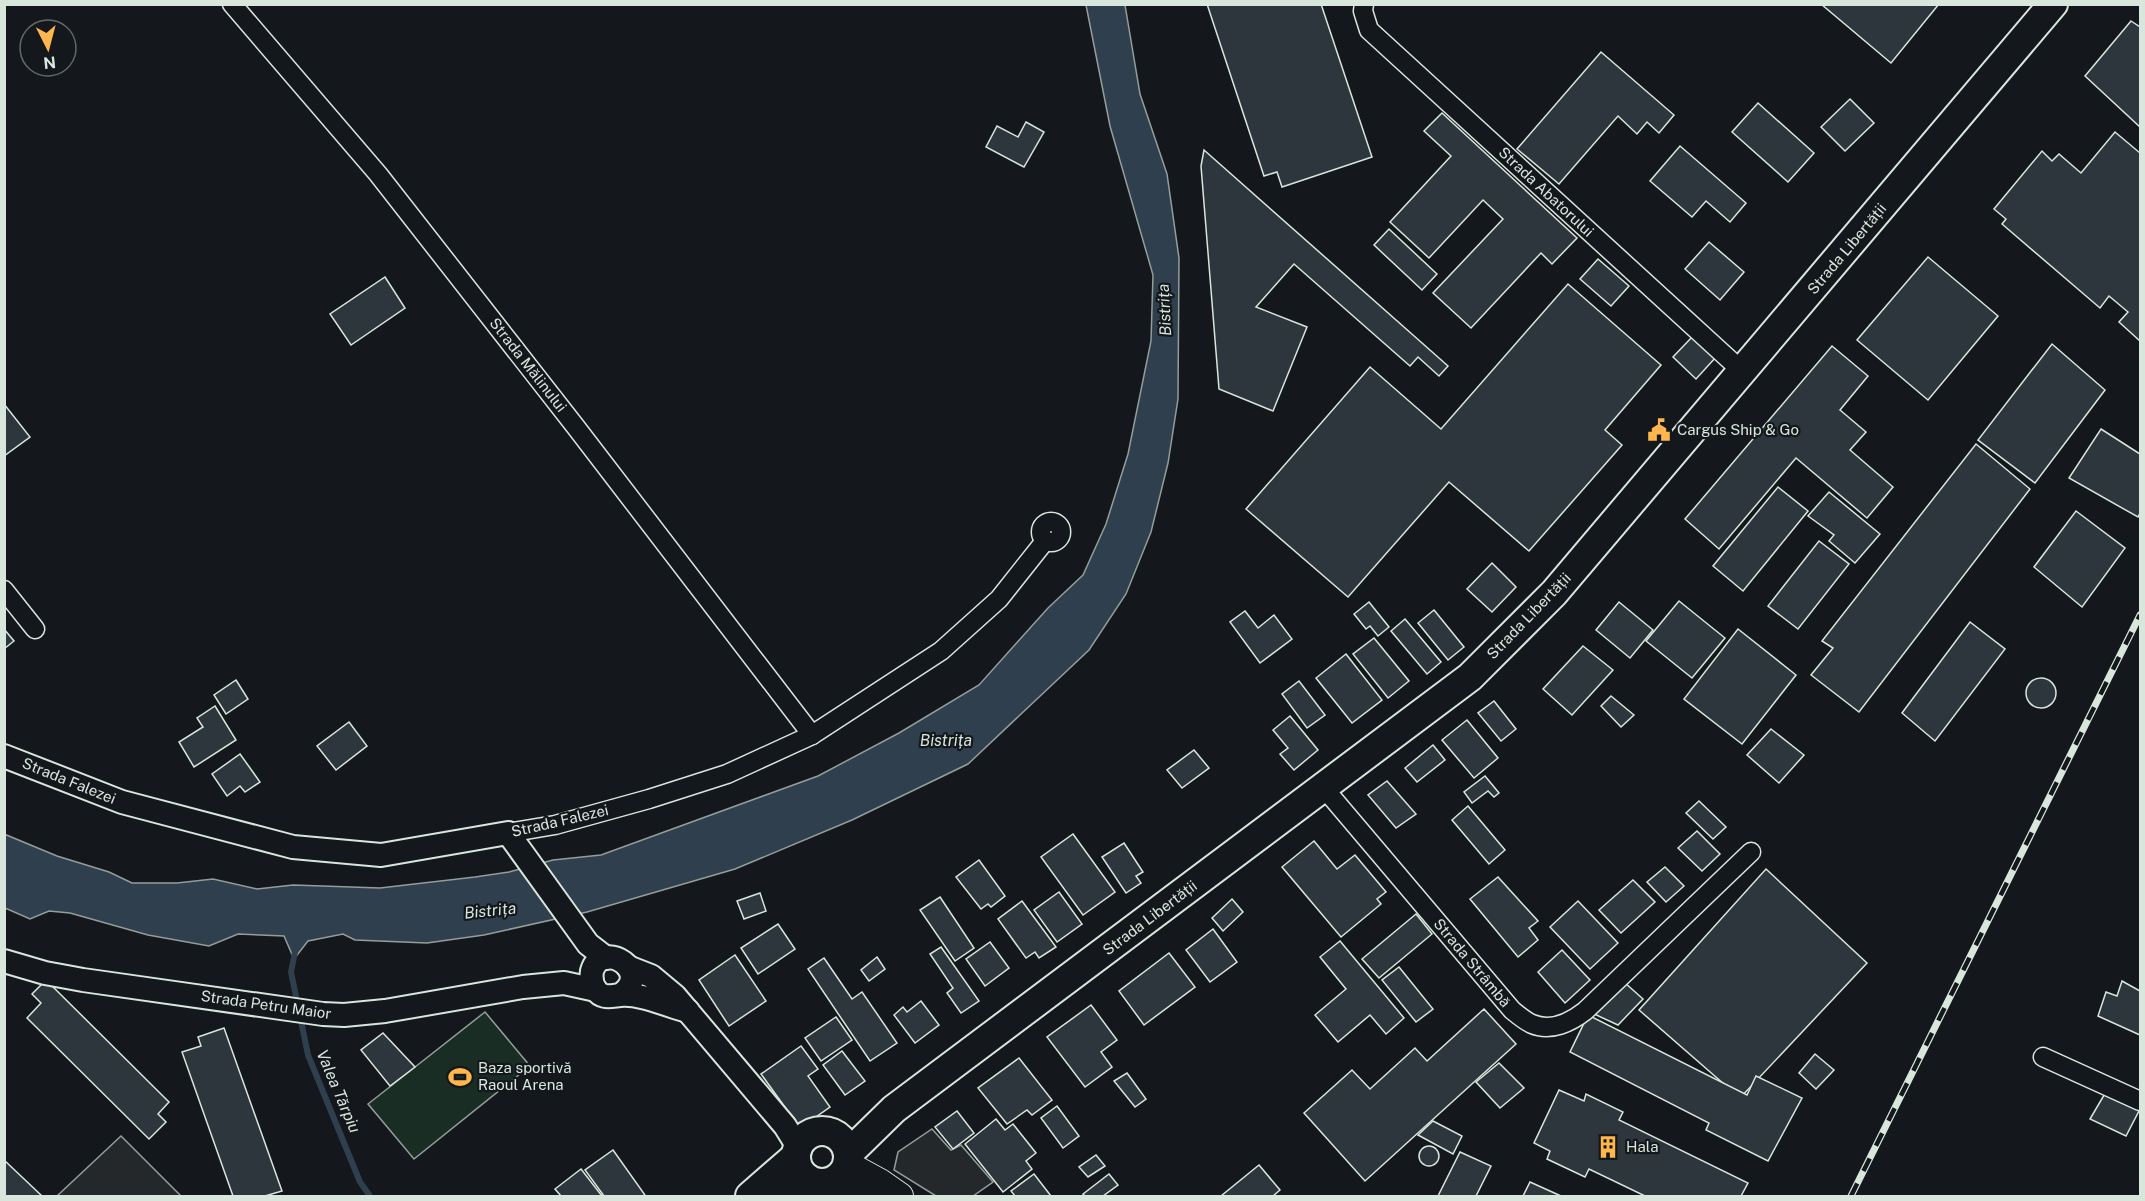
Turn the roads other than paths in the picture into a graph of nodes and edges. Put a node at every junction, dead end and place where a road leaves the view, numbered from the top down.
1 (232, 4) edge
2 (1364, 4) edge
3 (2053, 4) edge
4 (1743, 372) junction
5 (1045, 540) dead end
6 (4, 590) edge
7 (35, 629) dead end
8 (812, 735) junction
9 (4, 756) edge
10 (1324, 788) junction
11 (514, 842) junction
12 (1751, 852) dead end
13 (4, 961) edge
14 (593, 961) junction
15 (628, 967) junction
16 (620, 995) junction
17 (688, 1011) junction
18 (2043, 1057) dead end
19 (2140, 1101) edge
20 (817, 1153) junction
21 (750, 1197) edge
22 (785, 1197) edge
23 (886, 1197) edge
24 (900, 1197) edge

1 - 8 street, Strada Mălinului
2 - 4 street, Strada Abatorului
3 - 4 main road, Strada Libertății
4 - 10 main road, Strada Libertății
5 - 8 street, Strada Falezei
6 - 7 street
8 - 11 street, Strada Falezei
9 - 11 street, Strada Falezei
10 - 12 street, Strada Strâmbă
10 - 20 main road, Strada Libertății
11 - 14 street
13 - 14 street, Strada Petru Maior
14 - 15 street
14 - 16 street
15 - 16 street
15 - 17 street
16 - 17 street
17 - 20 street
18 - 19 street
20 - 21 main road, Strada Libertății
20 - 22 main road, Strada Libertății
20 - 23 main road
20 - 24 main road

